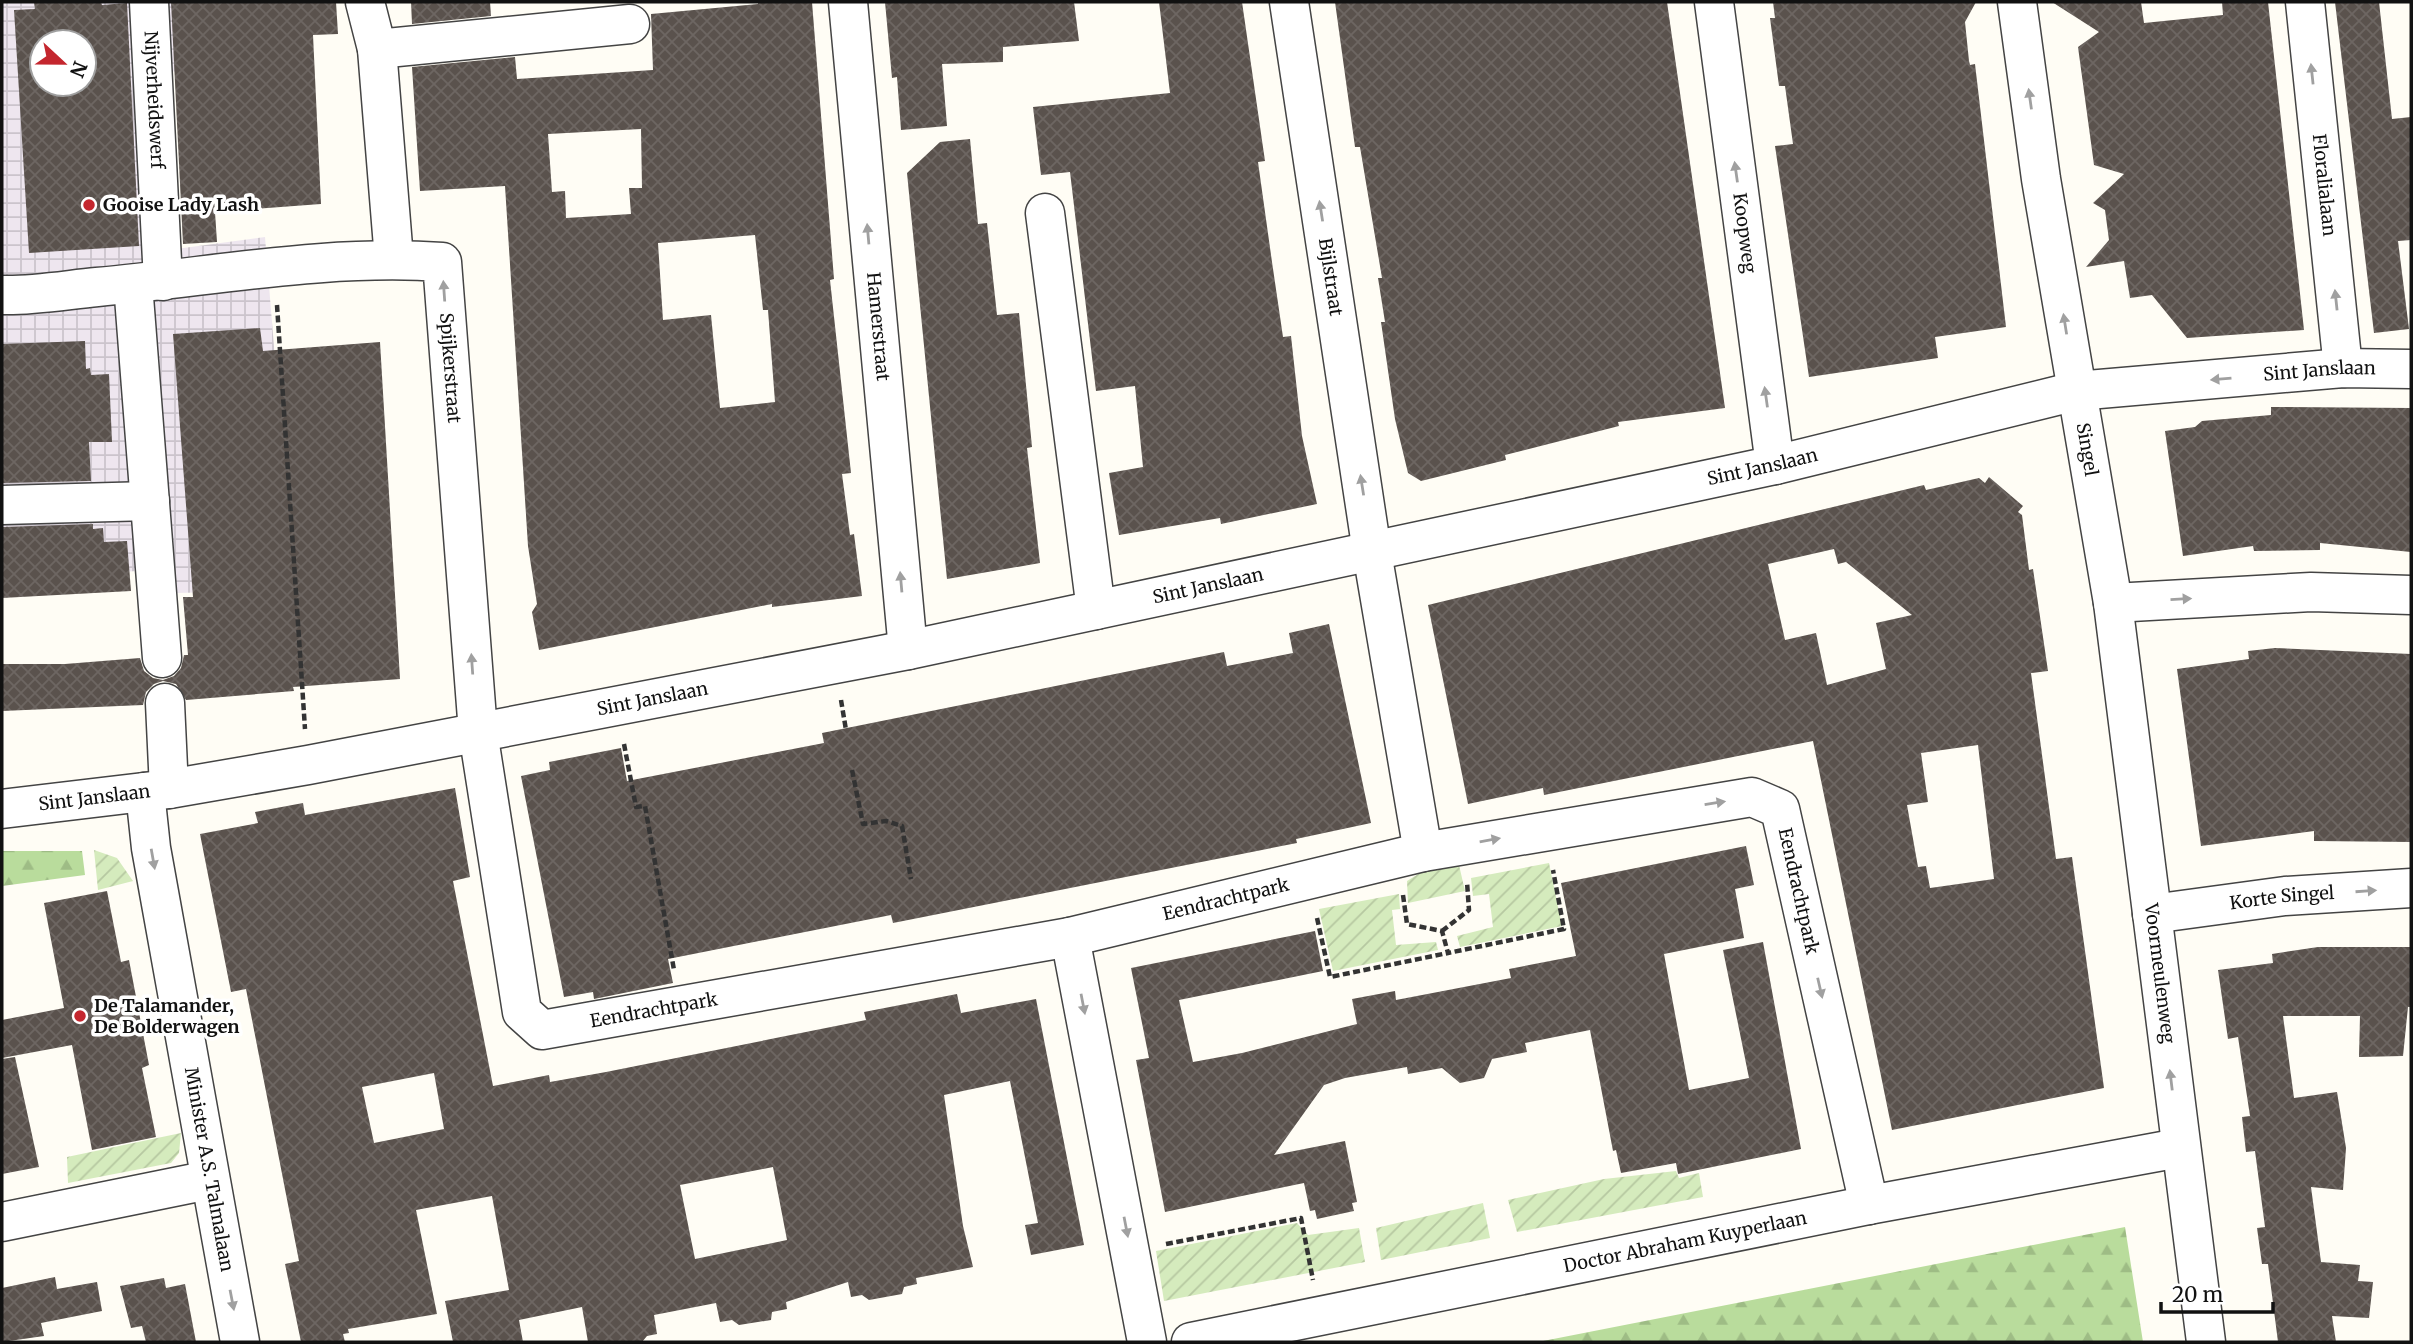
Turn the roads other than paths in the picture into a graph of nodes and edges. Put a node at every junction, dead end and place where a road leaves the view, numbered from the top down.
1 (149, 2) edge
2 (365, 2) edge
3 (849, 2) edge
4 (1289, 2) edge
5 (1714, 2) edge
6 (2017, 2) edge
7 (2305, 2) edge
8 (630, 24) dead end
9 (377, 49) junction
10 (1045, 213) dead end
11 (394, 259) junction
12 (148, 282) junction
13 (2, 295) edge
14 (2343, 368) junction
15 (2411, 369) edge
16 (2076, 391) junction
17 (1776, 465) junction
18 (150, 501) junction
19 (2, 505) edge
20 (1372, 552) junction
21 (2411, 595) edge
22 (2113, 603) junction
23 (1096, 610) junction
24 (908, 650) junction
25 (162, 658) dead end
26 (165, 703) dead end
27 (478, 732) junction
28 (157, 790) junction
29 (2, 808) edge
30 (1410, 855) junction
31 (2411, 888) edge
32 (2152, 914) junction
33 (1070, 937) junction
34 (2179, 1148) junction
35 (209, 1180) junction
36 (1869, 1205) junction
37 (2, 1222) edge
38 (240, 1342) edge
39 (1147, 1342) edge
40 (1191, 1342) edge
41 (2206, 1342) edge

1 - 12 street, Nijverheidswerf
2 - 9 street
24 -> 3 street, Hamerstraat
20 -> 4 street, Bijlstraat
17 -> 5 street, Koopweg
16 -> 6 street, Singel
14 -> 7 street, Floralialaan
8 - 9 street
9 - 11 street
10 - 23 street
11 - 12 street
27 -> 11 street, Spijkerstraat
12 - 13 street
12 - 18 street, Nijverheidswerf
14 - 15 street, Sint Janslaan
14 -> 16 street, Sint Janslaan
16 - 17 street, Sint Janslaan
16 - 22 street, Singel
17 - 20 street, Sint Janslaan
18 - 19 street
18 - 25 street, Nijverheidswerf
20 - 23 street, Sint Janslaan
20 - 30 street
22 -> 21 street
22 - 32 street, Voormeulenweg
23 - 24 street, Sint Janslaan
24 - 27 street, Sint Janslaan
26 - 28 street
27 - 28 street, Sint Janslaan
27 - 33 street, Eendrachtpark
28 - 29 street, Sint Janslaan
28 -> 35 street, Minister A.S. Talmalaan
30 - 33 street, Eendrachtpark
30 -> 36 street, Eendrachtpark
32 -> 31 street, Korte Singel
34 -> 32 street, Voormeulenweg
33 -> 39 street
34 - 36 street, Doctor Abraham Kuyperlaan
34 - 41 street, Voormeulenweg
35 - 37 street
35 -> 38 street, Minister A.S. Talmalaan
36 - 40 street, Doctor Abraham Kuyperlaan

